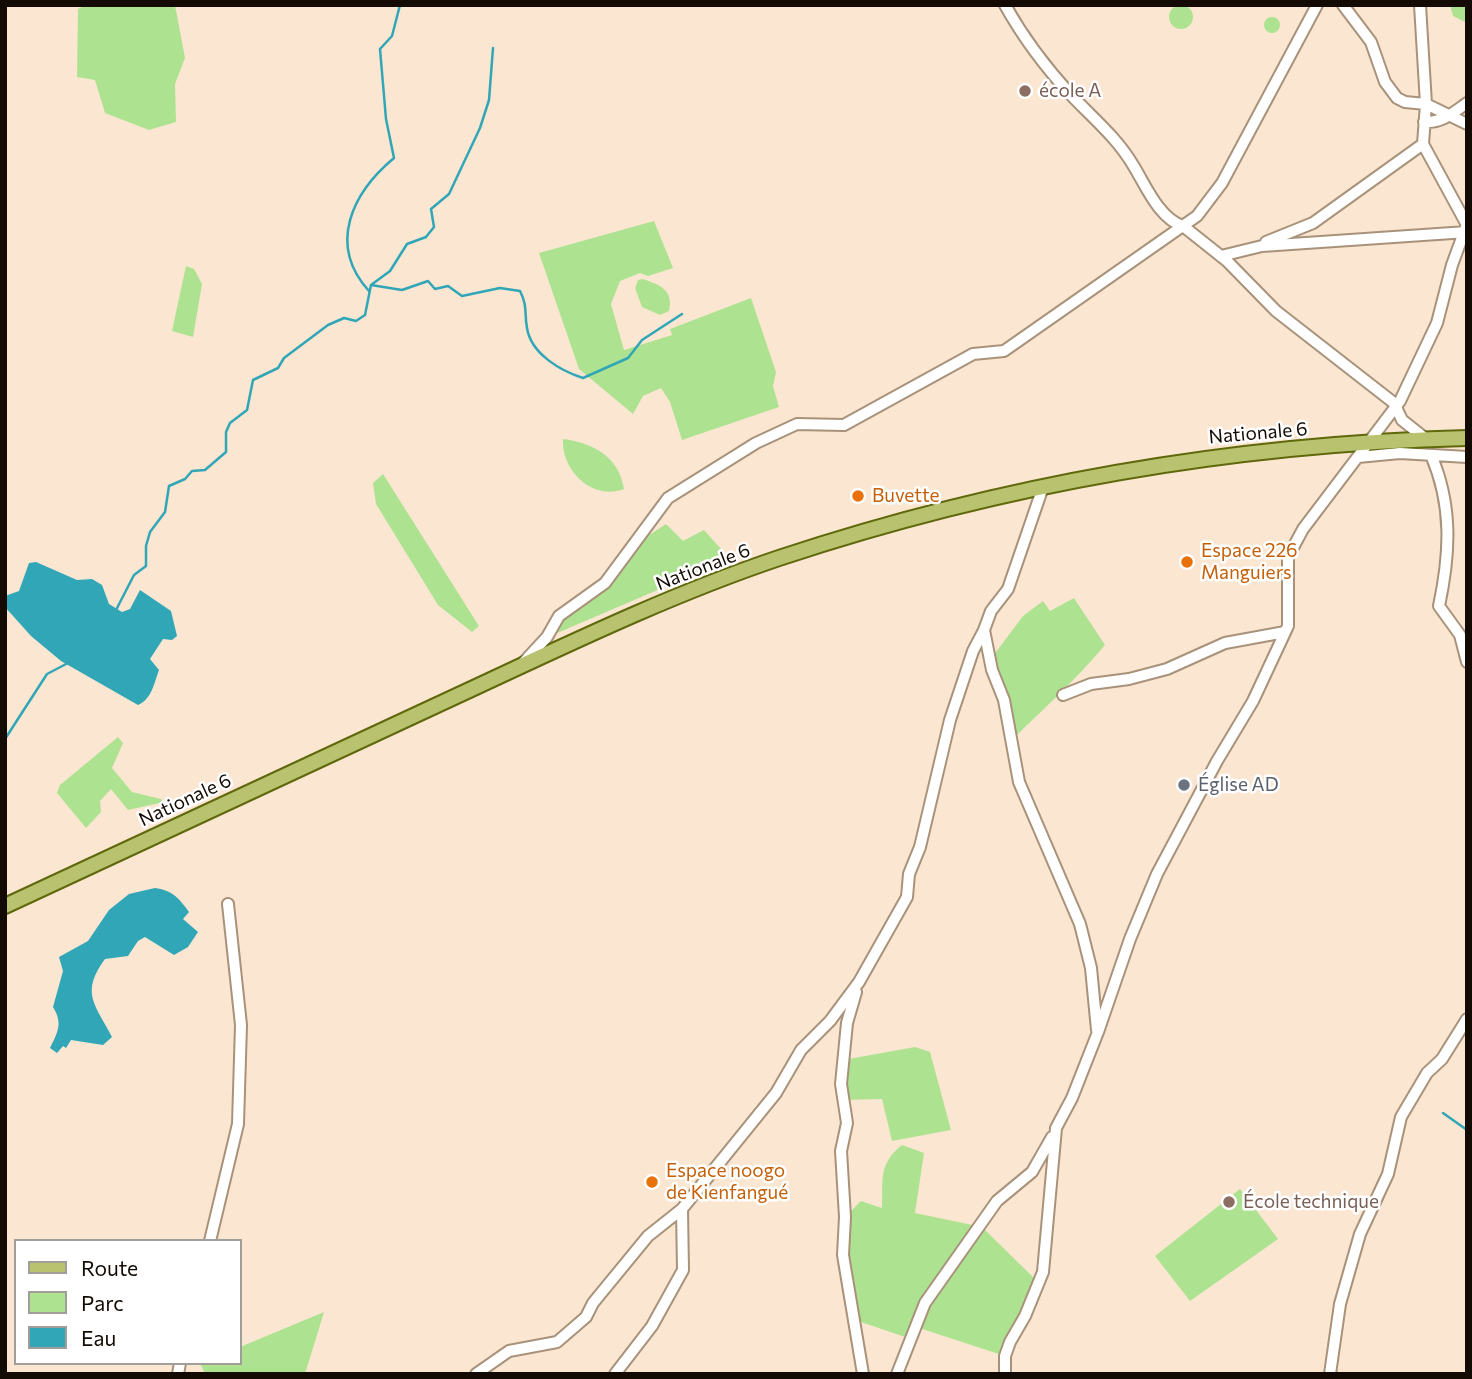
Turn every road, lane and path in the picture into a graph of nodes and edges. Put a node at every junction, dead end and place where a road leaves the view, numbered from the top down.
1 (1005, 5) edge
2 (1317, 5) edge
3 (1343, 5) edge
4 (1420, 5) edge
5 (1467, 103) edge
6 (1426, 104) junction
7 (1448, 117) junction
8 (1424, 122) junction
9 (1467, 124) edge
10 (1423, 144) junction
11 (1183, 226) junction
12 (1466, 228) edge
13 (1262, 246) junction
14 (1467, 253) edge
15 (1222, 256) junction
16 (1452, 265) junction
17 (1396, 406) junction
18 (1467, 438) edge
19 (1426, 439) junction
20 (1370, 442) junction
21 (1432, 455) junction
22 (1359, 457) junction
23 (1467, 457) edge
24 (1043, 487) junction
25 (984, 630) junction
26 (1285, 632) junction
27 (1467, 662) edge
28 (519, 667) junction
29 (1063, 695) dead end
30 (228, 904) dead end
31 (6, 908) edge
32 (859, 982) junction
33 (1467, 1019) edge
34 (1098, 1032) junction
35 (1056, 1128) junction
36 (682, 1209) junction
37 (210, 1239) edge
38 (477, 1374) edge
39 (615, 1374) edge
40 (863, 1374) edge
41 (897, 1374) edge
42 (1005, 1374) edge
43 (1330, 1374) edge

1 - 11 street
2 - 11 street
3 - 6 street
4 - 6 street
5 - 7 street
6 - 7 street
6 - 8 street
7 - 8 street
7 - 9 street
8 - 10 street
10 - 12 street
10 - 13 street
11 - 15 street
11 - 28 street
12 - 13 street
12 - 16 street
13 - 15 street
14 - 16 street
15 - 17 street
16 - 17 street
17 - 19 street
17 - 20 street
18 - 19 main road, Nationale 6
19 - 20 main road, Nationale 6
20 - 22 street
20 - 24 main road, Nationale 6
21 - 22 street
21 - 23 street
21 - 27 street
22 - 26 street
24 - 25 street
24 - 28 main road, Nationale 6
25 - 32 street
25 - 34 street
26 - 29 street
26 - 34 street
28 - 31 main road, Nationale 6
30 - 37 street
32 - 36 street
32 - 40 street
33 - 43 street
34 - 35 street
35 - 41 street
35 - 42 street
36 - 38 street
36 - 39 street

